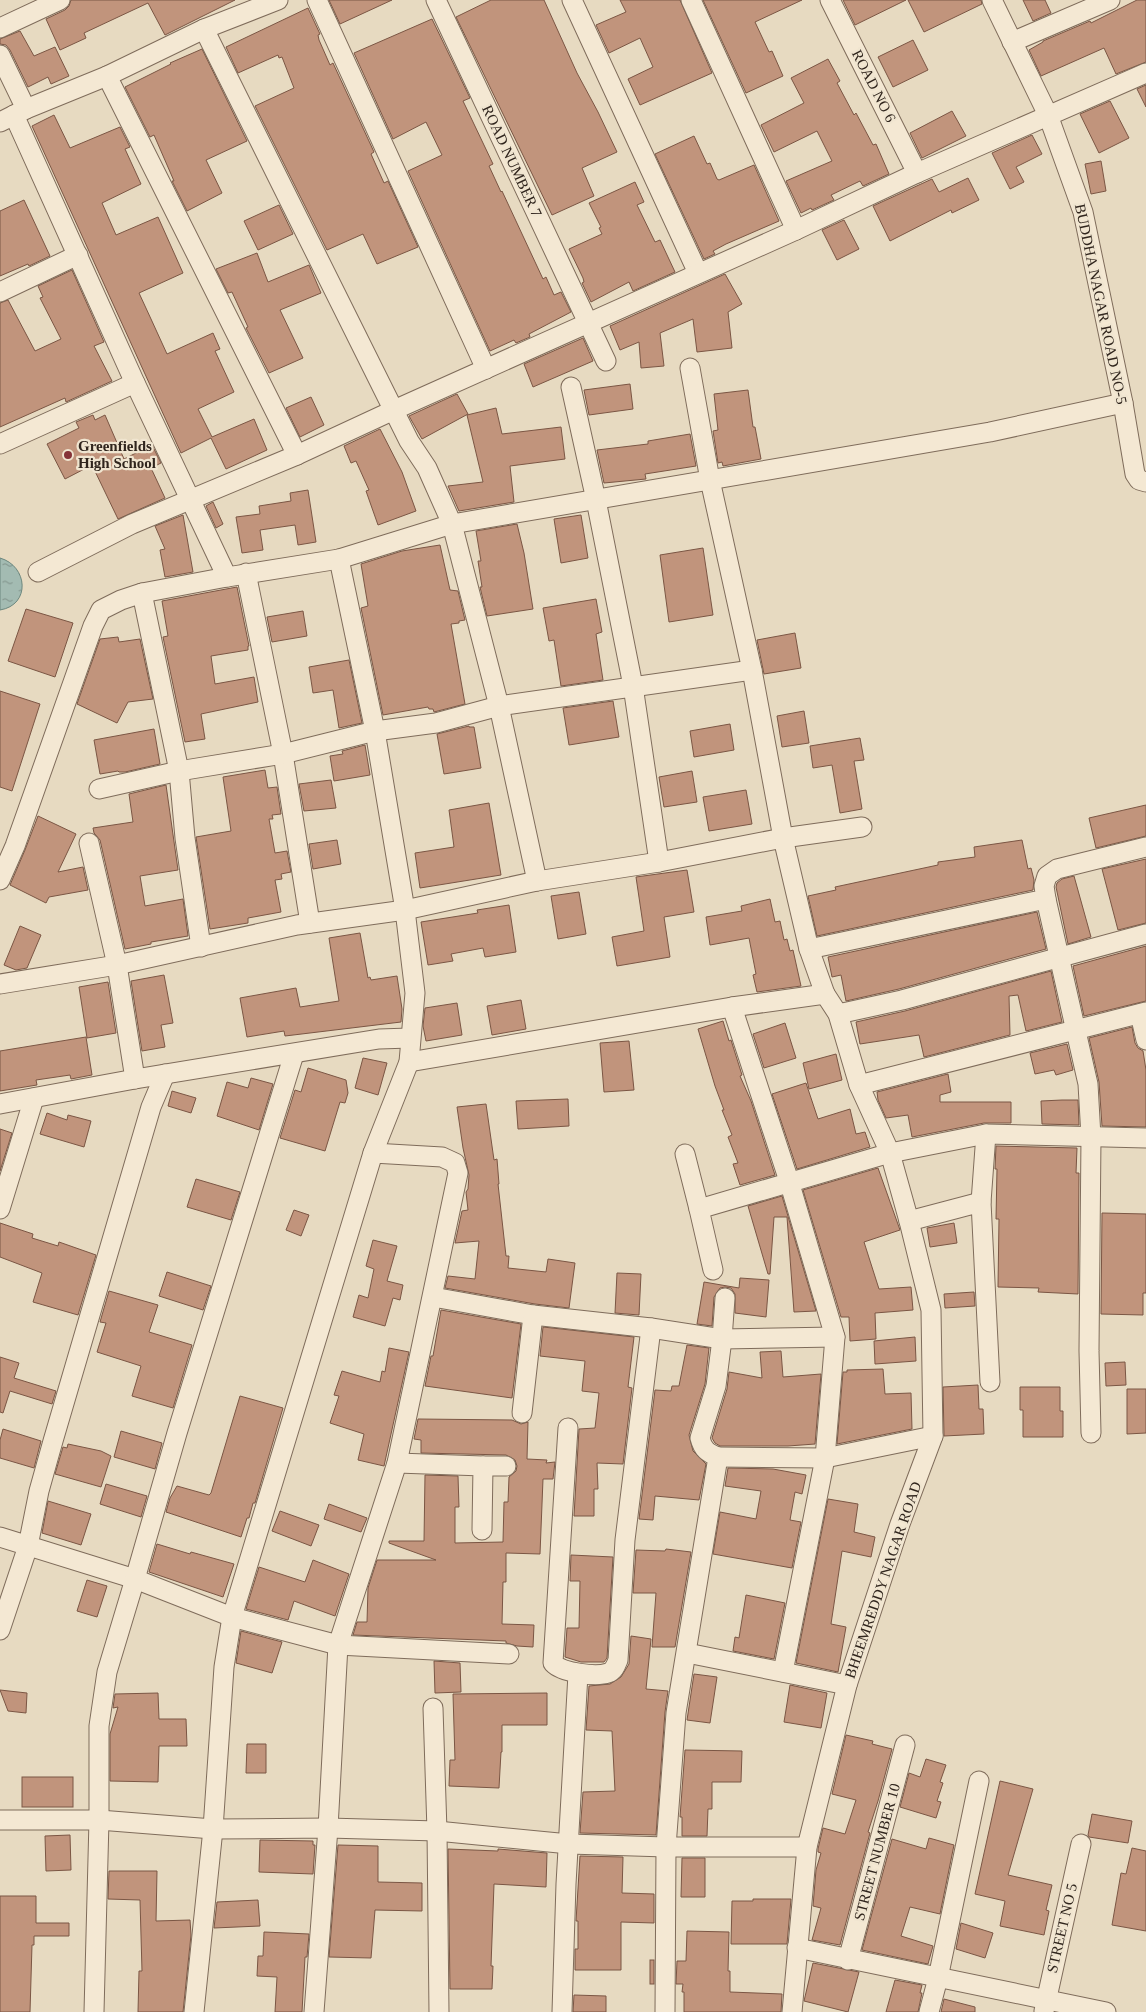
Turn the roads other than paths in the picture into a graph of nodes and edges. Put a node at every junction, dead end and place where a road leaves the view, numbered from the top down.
1 (60, 0) edge
2 (278, 0) edge
3 (317, 0) edge
4 (436, 0) edge
5 (572, 0) edge
6 (691, 0) edge
7 (830, 0) edge
8 (992, 0) edge
9 (1110, 0) edge
10 (0, 28) edge
11 (204, 30) junction
12 (1012, 42) junction
13 (0, 55) edge
14 (1146, 73) edge
15 (108, 76) junction
16 (13, 115) edge
17 (1048, 115) junction
18 (917, 173) junction
19 (796, 230) junction
20 (78, 255) junction
21 (698, 273) junction
22 (0, 292) edge
23 (588, 322) junction
24 (606, 361) dead end
25 (690, 368) dead end
26 (486, 369) junction
27 (136, 383) junction
28 (571, 387) dead end
29 (1123, 403) junction
30 (394, 410) junction
31 (0, 444) edge
32 (297, 455) junction
33 (1140, 478) edge
34 (710, 480) junction
35 (190, 498) junction
36 (596, 500) junction
37 (452, 524) junction
38 (339, 559) junction
39 (38, 572) dead end
40 (246, 573) junction
41 (227, 576) junction
42 (142, 592) junction
43 (752, 670) junction
44 (633, 686) junction
45 (499, 706) junction
46 (375, 731) junction
47 (283, 754) junction
48 (179, 771) junction
49 (99, 790) dead end
50 (862, 827) dead end
51 (783, 838) junction
52 (89, 843) dead end
53 (1146, 847) edge
54 (658, 862) junction
55 (0, 880) edge
56 (537, 880) junction
57 (1046, 899) junction
58 (405, 910) junction
59 (310, 924) junction
60 (1146, 934) edge
61 (201, 947) junction
62 (809, 949) junction
63 (1059, 957) junction
64 (117, 965) junction
65 (0, 984) edge
66 (825, 994) junction
67 (732, 1006) junction
68 (1143, 1013) edge
69 (838, 1014) junction
70 (1076, 1031) junction
71 (410, 1038) junction
72 (1146, 1040) edge
73 (294, 1054) junction
74 (409, 1062) junction
75 (165, 1074) junction
76 (135, 1079) junction
77 (859, 1085) junction
78 (34, 1098) junction
79 (0, 1104) edge
80 (986, 1134) junction
81 (1091, 1137) junction
82 (1146, 1138) edge
83 (372, 1153) junction
84 (890, 1153) junction
85 (685, 1154) dead end
86 (789, 1182) junction
87 (981, 1202) junction
88 (0, 1209) edge
89 (699, 1209) junction
90 (909, 1221) junction
91 (713, 1270) dead end
92 (433, 1296) junction
93 (725, 1298) dead end
94 (533, 1315) junction
95 (651, 1328) junction
96 (835, 1337) junction
97 (722, 1339) junction
98 (990, 1382) dead end
99 (522, 1412) dead end
100 (568, 1428) dead end
101 (1091, 1433) dead end
102 (933, 1436) junction
103 (718, 1457) junction
104 (825, 1458) junction
105 (397, 1463) junction
106 (483, 1466) junction
107 (506, 1466) dead end
108 (482, 1530) dead end
109 (0, 1537) edge
110 (28, 1546) junction
111 (136, 1579) junction
112 (232, 1616) junction
113 (0, 1630) edge
114 (338, 1645) junction
115 (686, 1653) junction
116 (509, 1654) dead end
117 (783, 1672) junction
118 (578, 1674) junction
119 (847, 1685) junction
120 (433, 1708) dead end
121 (905, 1745) dead end
122 (979, 1781) dead end
123 (0, 1820) edge
124 (99, 1820) junction
125 (328, 1828) junction
126 (213, 1829) junction
127 (437, 1831) junction
128 (569, 1844) junction
129 (1081, 1844) dead end
130 (807, 1847) junction
131 (666, 1848) junction
132 (797, 1948) junction
133 (848, 1960) junction
134 (938, 1978) junction
135 (1045, 2006) edge
136 (94, 2012) edge
137 (194, 2012) edge
138 (314, 2012) edge
139 (439, 2012) edge
140 (562, 2012) edge
141 (665, 2012) edge
142 (792, 2012) edge
143 (929, 2012) edge
144 (1106, 2012) edge

1 - 10 street
2 - 11 street
3 - 26 street
4 - 23 street, ROAD NUMBER 7
5 - 21 street
6 - 19 street
7 - 18 street, ROAD NO 6
8 - 12 street, BUDDHA NAGAR ROAD NO-5
9 - 12 street
11 - 15 street
11 - 30 street
12 - 17 street, BUDDHA NAGAR ROAD NO-5
13 - 16 street
14 - 17 street
15 - 16 street
15 - 32 street
16 - 20 street
17 - 18 street
17 - 29 street, BUDDHA NAGAR ROAD NO-5
18 - 19 street
19 - 21 street
20 - 22 street
20 - 27 street
21 - 23 street
23 - 24 street, ROAD NUMBER 7
23 - 26 street
25 - 34 street, BHEEMREDDY NAGAR ROAD
26 - 30 street
27 - 31 street
27 - 35 street
28 - 36 street
29 - 33 street, BUDDHA NAGAR ROAD NO-5
29 - 34 street
30 - 32 street
30 - 37 street
32 - 35 street
34 - 36 street
34 - 43 street, BHEEMREDDY NAGAR ROAD
35 - 39 street
35 - 41 street
36 - 37 street
36 - 44 street
37 - 38 street
37 - 45 street
38 - 40 street
38 - 46 street
40 - 41 street
40 - 47 street
41 - 42 street
42 - 48 street
42 - 55 street
43 - 44 street
43 - 51 street, BHEEMREDDY NAGAR ROAD
44 - 45 street
44 - 54 street
45 - 46 street
45 - 56 street
46 - 47 street
46 - 58 street
47 - 48 street
47 - 59 street
48 - 49 street
48 - 61 street
50 - 51 street
51 - 54 street
51 - 62 street, BHEEMREDDY NAGAR ROAD
52 - 64 street
53 - 57 street
54 - 56 street
56 - 58 street
57 - 62 street
57 - 63 street
58 - 59 street
58 - 71 street
59 - 61 street
60 - 63 street
61 - 64 street
62 - 66 street, BHEEMREDDY NAGAR ROAD
63 - 69 street
63 - 70 street
64 - 65 street
64 - 76 street
66 - 67 street
66 - 69 street, BHEEMREDDY NAGAR ROAD
67 - 74 street
67 - 86 street
68 - 70 street
68 - 72 street
69 - 77 street, BHEEMREDDY NAGAR ROAD
70 - 77 street
70 - 81 street
71 - 73 street
71 - 74 street
73 - 75 street
73 - 111 street
74 - 83 street
75 - 76 street
75 - 110 street
76 - 78 street
77 - 84 street, BHEEMREDDY NAGAR ROAD
78 - 79 street
78 - 88 street
80 - 81 street
80 - 84 street
80 - 87 street
81 - 82 street
81 - 101 street
83 - 92 street
83 - 112 street
84 - 86 street
84 - 90 street, BHEEMREDDY NAGAR ROAD
85 - 89 street
86 - 89 street
86 - 96 street
87 - 90 street
87 - 98 street
89 - 91 street
90 - 102 street, BHEEMREDDY NAGAR ROAD
92 - 94 street
92 - 105 street
93 - 97 street
94 - 95 street
94 - 99 street
95 - 97 street
95 - 118 street
96 - 97 street
96 - 104 street
97 - 103 street
100 - 118 street
102 - 104 street
102 - 119 street, BHEEMREDDY NAGAR ROAD
103 - 104 street
103 - 115 street
104 - 117 street
105 - 106 street
105 - 114 street
106 - 107 street
106 - 108 street
109 - 110 street
110 - 111 street
110 - 113 street
111 - 112 street
111 - 124 street
112 - 114 street
112 - 126 street
114 - 116 street
114 - 125 street
115 - 117 street
115 - 131 street
117 - 119 street
118 - 128 street
119 - 130 street, BHEEMREDDY NAGAR ROAD
120 - 127 street
121 - 133 street, STREET NUMBER 10
122 - 134 street
123 - 124 street
124 - 126 street
124 - 136 street
125 - 126 street
125 - 127 street
125 - 138 street
126 - 137 street
127 - 128 street
127 - 139 street
128 - 131 street
128 - 140 street
129 - 135 street, STREET NO 5
130 - 131 street
130 - 132 street, BHEEMREDDY NAGAR ROAD
131 - 141 street
132 - 133 street
132 - 142 street, BHEEMREDDY NAGAR ROAD
133 - 134 street
134 - 135 street
134 - 143 street
135 - 144 street

